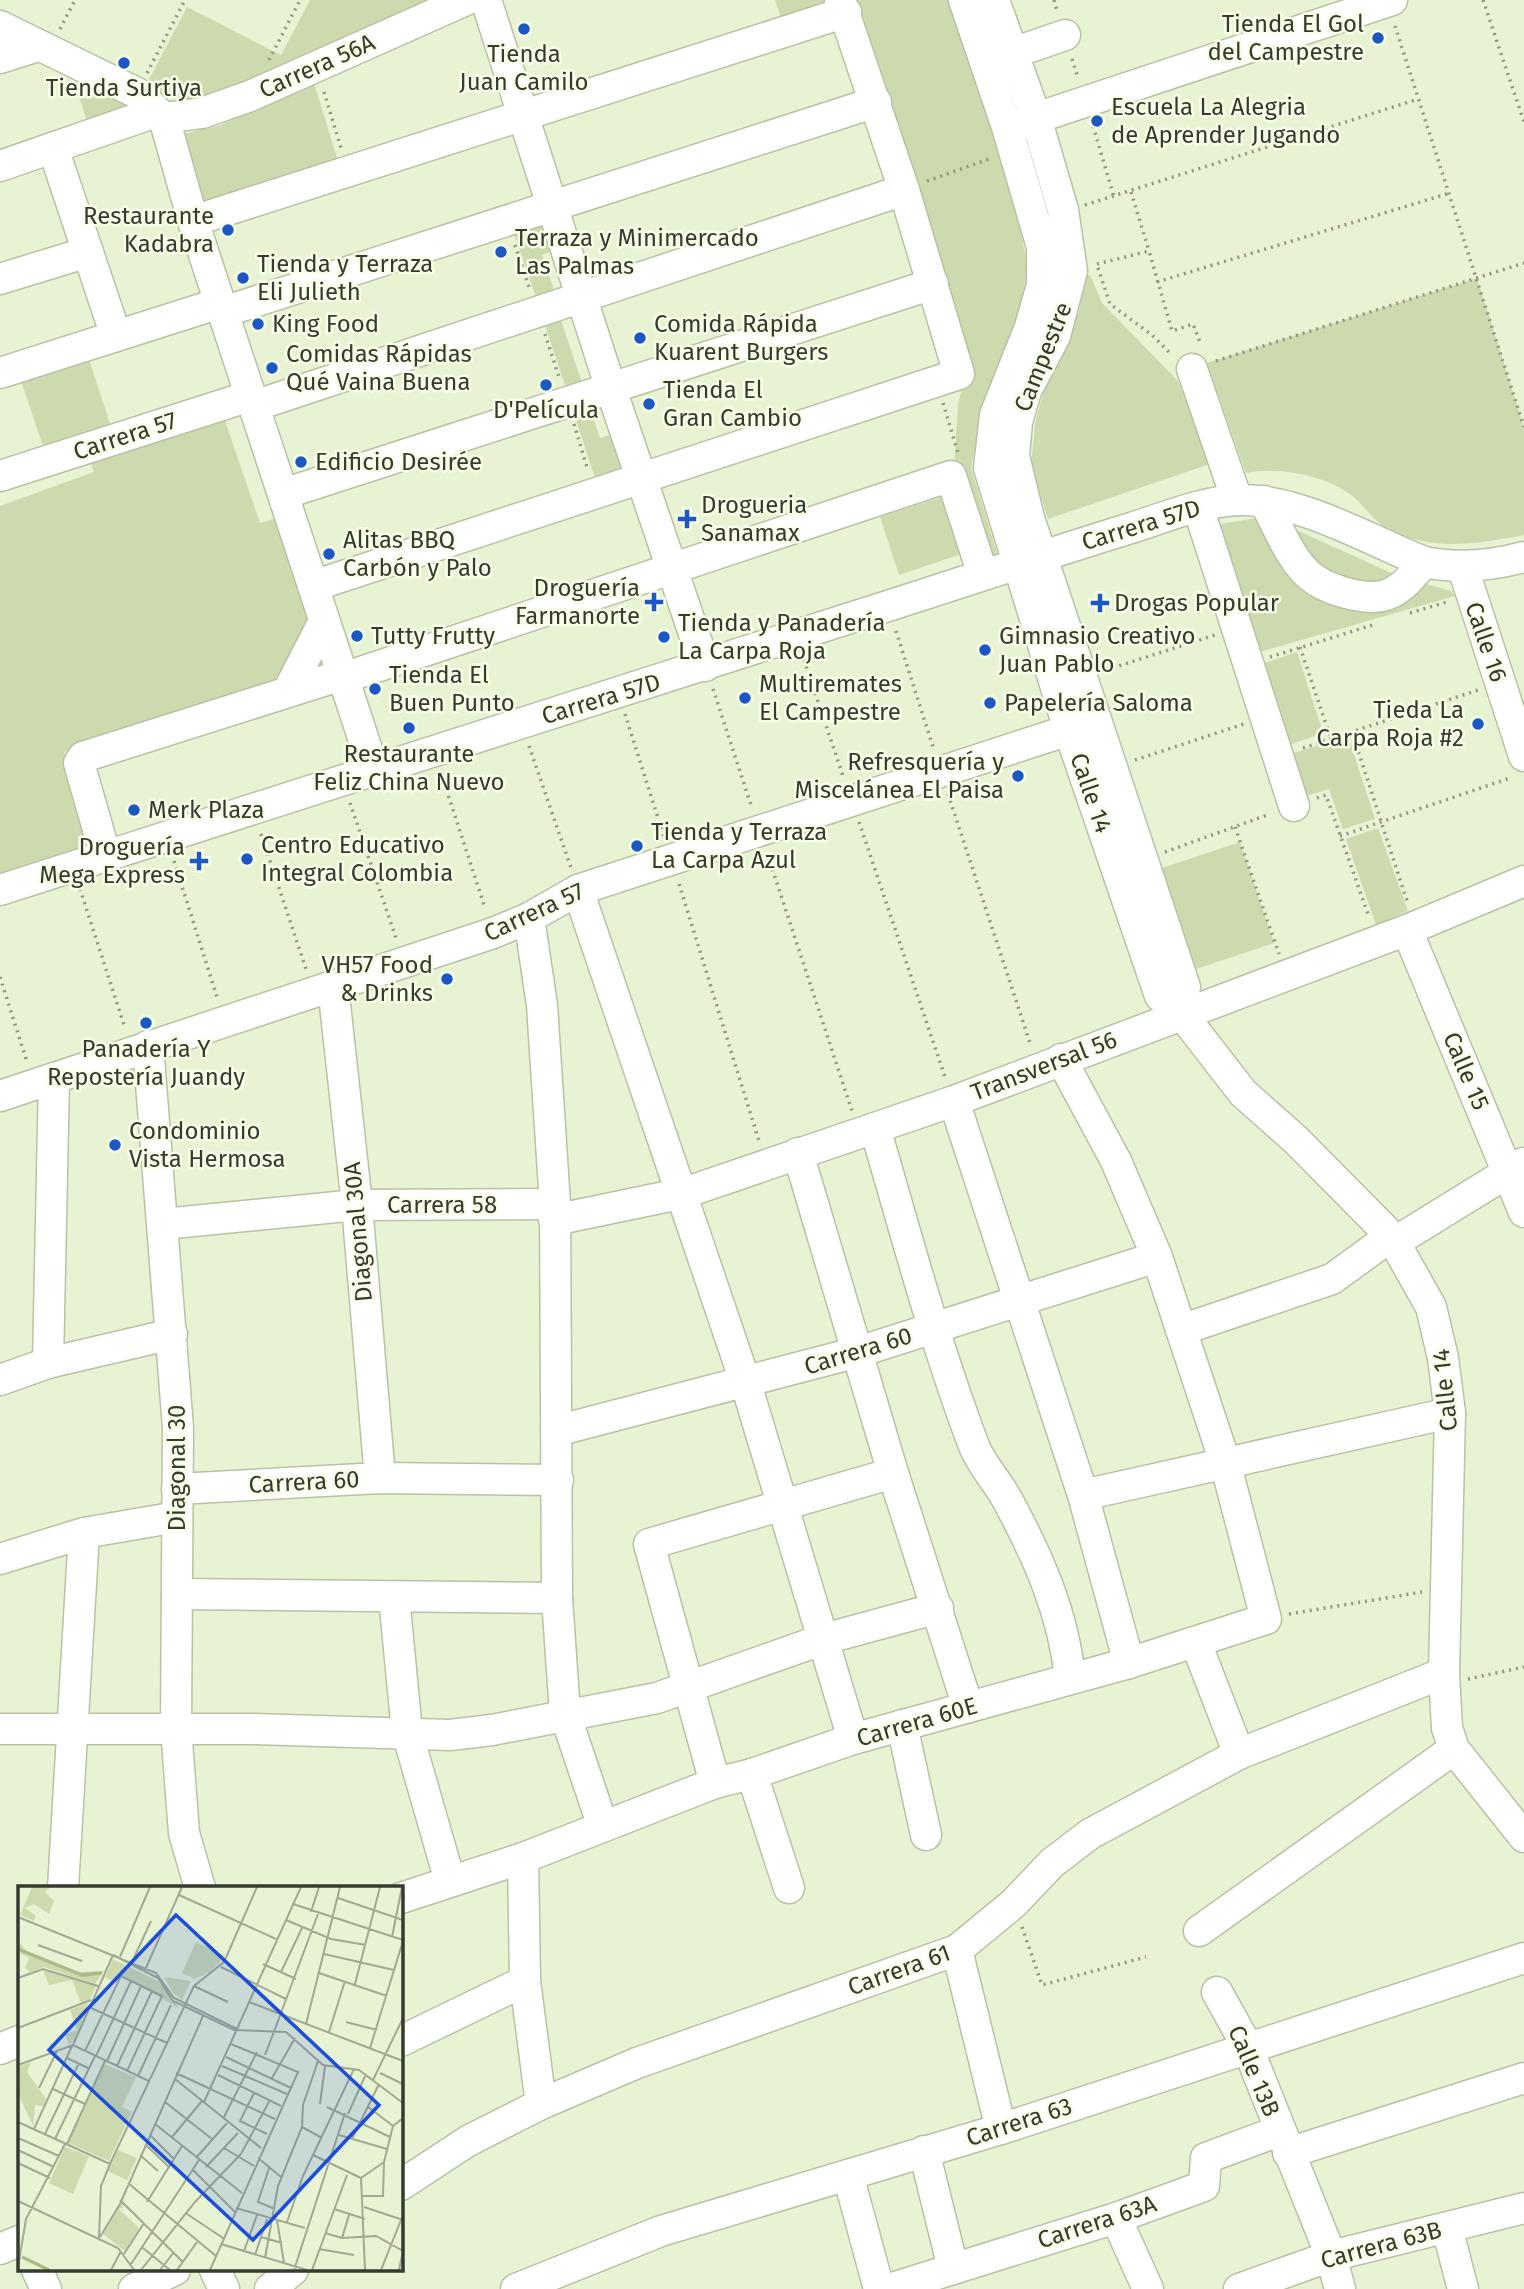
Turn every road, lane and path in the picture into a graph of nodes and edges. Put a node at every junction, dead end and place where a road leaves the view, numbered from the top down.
1 (75, 0) edge
2 (185, 0) edge
3 (300, 0) edge
4 (466, 0) edge
5 (486, 0) edge
6 (964, 0) edge
7 (1483, 0) edge
8 (997, 1) edge
9 (1388, 1) edge
10 (843, 6) edge
11 (0, 26) edge
12 (1065, 35) dead end
13 (44, 48) junction
14 (1013, 53) junction
15 (0, 58) edge
16 (317, 66) junction
17 (149, 96) junction
18 (250, 96) junction
19 (1418, 99) junction
20 (876, 102) junction
21 (1085, 102) junction
22 (524, 113) junction
23 (1036, 118) junction
24 (1524, 122) edge
25 (1007, 127) junction
26 (53, 148) junction
27 (989, 159) dead end
28 (0, 166) edge
29 (348, 170) junction
30 (953, 172) dead end
31 (904, 190) junction
32 (1131, 192) junction
33 (1450, 192) junction
34 (1114, 197) junction
35 (552, 204) junction
36 (1063, 211) junction
37 (506, 220) junction
38 (193, 221) junction
39 (1149, 250) junction
40 (88, 252) junction
41 (1524, 263) edge
42 (1084, 268) junction
43 (1476, 278) junction
44 (0, 279) edge
45 (1157, 282) junction
46 (933, 284) junction
47 (582, 296) junction
48 (222, 308) junction
49 (538, 311) junction
50 (1042, 332) junction
51 (116, 335) junction
52 (1199, 366) junction
53 (0, 373) edge
54 (936, 382) junction
55 (611, 389) junction
56 (252, 401) junction
57 (567, 402) junction
58 (1524, 427) edge
59 (956, 468) junction
60 (0, 476) edge
61 (641, 478) junction
62 (595, 493) junction
63 (283, 494) junction
64 (1251, 500) junction
65 (1198, 507) junction
66 (1524, 557) edge
67 (1029, 560) junction
68 (1424, 562) junction
69 (671, 570) junction
70 (983, 575) junction
71 (1466, 581) junction
72 (313, 586) junction
73 (888, 606) junction
74 (1405, 615) dead end
75 (324, 621) junction
76 (1378, 623) dead end
77 (1237, 628) junction
78 (796, 635) junction
79 (1300, 647) junction
80 (1248, 664) junction
81 (705, 666) junction
82 (1095, 674) dead end
83 (342, 676) junction
84 (1500, 682) junction
85 (288, 691) junction
86 (618, 694) junction
87 (1266, 717) junction
88 (522, 724) junction
89 (1069, 730) junction
90 (1352, 732) junction
91 (1331, 739) junction
92 (434, 751) junction
93 (1278, 756) junction
94 (1122, 764) dead end
95 (1518, 767) edge
96 (373, 771) junction
97 (941, 771) junction
98 (343, 781) junction
99 (851, 800) junction
100 (1294, 806) junction
101 (253, 812) junction
102 (1380, 822) junction
103 (1235, 827) junction
104 (760, 832) junction
105 (1340, 836) junction
106 (167, 839) junction
107 (1153, 856) dead end
108 (106, 857) junction
109 (671, 860) junction
110 (73, 867) junction
111 (1524, 881) edge
112 (0, 890) edge
113 (578, 890) junction
114 (529, 918) junction
115 (1412, 928) junction
116 (493, 933) junction
117 (1377, 941) junction
118 (405, 964) junction
119 (1286, 975) junction
120 (0, 977) edge
121 (324, 989) junction
122 (1181, 1013) junction
123 (225, 1019) junction
124 (140, 1049) junction
125 (1050, 1064) junction
126 (44, 1082) junction
127 (0, 1096) edge
128 (954, 1101) junction
129 (867, 1130) junction
130 (798, 1153) junction
131 (766, 1163) junction
132 (1516, 1167) edge
133 (684, 1193) junction
134 (357, 1205) junction
135 (554, 1212) junction
136 (1524, 1212) edge
137 (163, 1224) junction
138 (1393, 1239) junction
139 (1157, 1257) junction
140 (1020, 1301) junction
141 (933, 1328) junction
142 (1181, 1329) junction
143 (172, 1334) junction
144 (858, 1352) junction
145 (48, 1363) junction
146 (0, 1380) edge
147 (746, 1384) junction
148 (1450, 1413) junction
149 (556, 1431) junction
150 (1225, 1462) junction
151 (893, 1473) junction
152 (380, 1478) junction
153 (558, 1480) junction
154 (1083, 1495) junction
155 (177, 1503) junction
156 (783, 1507) junction
157 (84, 1533) junction
158 (0, 1559) edge
159 (1446, 1588) junction
160 (177, 1594) junction
161 (394, 1597) junction
162 (557, 1598) junction
163 (938, 1608) junction
164 (1266, 1619) junction
165 (824, 1639) junction
166 (1196, 1643) junction
167 (1129, 1663) junction
168 (1524, 1667) edge
169 (1444, 1678) junction
170 (1070, 1679) junction
171 (687, 1685) junction
172 (968, 1707) junction
173 (565, 1714) junction
174 (902, 1725) junction
175 (176, 1728) junction
176 (0, 1729) edge
177 (72, 1731) junction
178 (407, 1732) junction
179 (853, 1739) junction
180 (1454, 1749) junction
181 (1240, 1754) junction
182 (752, 1774) junction
183 (715, 1783) junction
184 (602, 1824) junction
185 (926, 1835) dead end
186 (1524, 1837) edge
187 (523, 1858) junction
188 (450, 1881) junction
189 (63, 1886) edge
190 (199, 1886) edge
191 (789, 1888) dead end
192 (402, 1898) edge
193 (1014, 1903) junction
194 (1199, 1931) dead end
195 (957, 1950) junction
196 (1146, 1957) dead end
197 (1524, 1958) edge
198 (525, 1981) junction
199 (1217, 1992) dead end
200 (18, 2041) edge
201 (402, 2041) edge
202 (1247, 2046) junction
203 (0, 2049) edge
204 (1524, 2078) edge
205 (541, 2104) junction
206 (1001, 2129) junction
207 (1284, 2142) junction
208 (924, 2151) junction
209 (848, 2175) junction
210 (402, 2184) edge
211 (1524, 2208) edge
212 (1116, 2218) junction
213 (1447, 2228) junction
214 (18, 2241) edge
215 (0, 2249) edge
216 (1331, 2256) junction
217 (953, 2268) junction
218 (38, 2272) edge
219 (171, 2272) edge
220 (216, 2272) edge
221 (291, 2272) edge
222 (46, 2289) edge
223 (134, 2289) edge
224 (223, 2289) edge
225 (270, 2289) edge
226 (516, 2289) edge
227 (880, 2289) edge
228 (889, 2289) edge
229 (1149, 2289) edge
230 (1239, 2289) edge
231 (1340, 2289) edge
232 (1463, 2289) edge

1 - 13 path
2 - 17 path
3 - 18 path
4 - 16 street, Carrera 56A
5 - 22 street
6 - 25 street, Campestre
7 - 24 path
8 - 14 street, Campestre
9 - 19 path
9 - 21 street
10 - 20 street
10 - 22 street
11 - 13 street
12 - 14 street
13 - 15 street
13 - 17 street
14 - 23 street, Campestre
16 - 18 street, Carrera 56A
16 - 29 path
17 - 18 street, Carrera 56A
17 - 26 street, Carrera 56A
17 - 38 street
19 - 32 path
19 - 33 path
20 - 31 street
20 - 35 street
21 - 23 street
21 - 34 path
22 - 29 street
22 - 35 street
23 - 25 street
23 - 36 street, Campestre
25 - 50 street, Campestre
26 - 28 street, Carrera 56A
26 - 40 street
27 - 30 path
29 - 38 street
31 - 46 street
31 - 47 street, Carrera 57
32 - 34 path
32 - 39 path
33 - 43 path
33 - 45 path
34 - 36 path
35 - 37 street
35 - 47 street
36 - 42 street, Campestre
37 - 48 street
37 - 49 path
38 - 48 street
39 - 42 path
39 - 45 path
40 - 44 street
40 - 51 street
41 - 43 path
42 - 50 street, Campestre
42 - 52 path
43 - 52 path
43 - 58 path
45 - 52 path
46 - 54 street
46 - 55 street
47 - 49 street, Carrera 57
47 - 55 street
48 - 51 street
48 - 56 street
49 - 56 street, Carrera 57
49 - 57 path
50 - 67 street, Campestre
51 - 53 street
52 - 64 street
54 - 59 path
54 - 61 street
55 - 57 street
55 - 61 street
56 - 60 street, Carrera 57
56 - 63 street
57 - 62 path
57 - 63 street
59 - 69 street
59 - 70 street
61 - 62 street
61 - 69 street
62 - 72 street
63 - 72 street
64 - 65 street, Carrera 57D
64 - 68 street, Carrera 57D
64 - 68 street
65 - 67 street, Carrera 57D
65 - 77 street
66 - 71 street, Carrera 57D
67 - 70 street, Carrera 57D
67 - 89 street, Calle 14
67 - 122 street, Calle 14
68 - 71 street, Carrera 57D
69 - 81 street
69 - 83 street
70 - 73 street, Carrera 57D
71 - 74 path
71 - 84 street, Calle 16
72 - 75 street
73 - 78 street, Carrera 57D
73 - 97 path
75 - 83 street
75 - 85 street
76 - 79 path
77 - 80 street
77 - 82 path
78 - 81 street, Carrera 57D
78 - 99 path
79 - 80 path
79 - 91 path
80 - 87 street
81 - 86 street, Carrera 57D
81 - 104 path
83 - 85 street
83 - 96 street
84 - 90 path
84 - 95 street, Calle 16
85 - 108 street
86 - 88 street, Carrera 57D
86 - 109 path
87 - 93 street
87 - 94 path
88 - 92 street, Carrera 57D
88 - 113 path
89 - 97 street, Carrera 57
89 - 122 street, Calle 14
90 - 91 path
90 - 102 path
91 - 93 path
92 - 96 street, Carrera 57D
92 - 116 path
93 - 100 street
95 - 102 path
96 - 98 street, Carrera 57D
97 - 99 street, Carrera 57
97 - 125 path
98 - 101 street, Carrera 57D
98 - 118 path
99 - 104 street, Carrera 57
99 - 128 path
100 - 103 path
100 - 105 path
101 - 106 street, Carrera 57D
101 - 121 path
102 - 105 path
102 - 115 path
103 - 107 path
103 - 119 path
104 - 109 street, Carrera 57
104 - 129 path
105 - 117 path
106 - 108 street, Carrera 57D
106 - 123 path
108 - 110 street, Carrera 57D
109 - 113 street, Carrera 57
109 - 131 path
110 - 112 street, Carrera 57D
110 - 124 path
111 - 115 street, Transversal 56
113 - 114 street, Carrera 57
113 - 133 street
114 - 116 street, Carrera 57
114 - 135 street
115 - 117 street, Transversal 56
115 - 132 street, Calle 15
116 - 118 street, Carrera 57
117 - 119 street, Transversal 56
118 - 121 street, Carrera 57
119 - 122 street, Transversal 56
120 - 126 path
121 - 123 street, Carrera 57
121 - 134 street, Diagonal 30A
122 - 125 street, Transversal 56
122 - 138 street, Calle 14
123 - 124 street, Carrera 57
124 - 126 street, Carrera 57
124 - 137 street, Diagonal 30
125 - 128 street, Transversal 56
125 - 139 street
126 - 127 street, Carrera 57
126 - 145 street
128 - 129 street, Transversal 56
128 - 140 street
129 - 130 street, Transversal 56
129 - 141 street
130 - 131 street, Transversal 56
130 - 144 street
131 - 133 street, Transversal 56
132 - 136 street, Calle 15
132 - 138 street
133 - 135 street, Transversal 56
133 - 147 street
134 - 135 street, Carrera 58
134 - 137 street, Carrera 58
134 - 152 street, Diagonal 30A
135 - 149 street
137 - 143 street, Diagonal 30
138 - 142 street
138 - 148 street, Calle 14
139 - 140 street, Carrera 60
139 - 142 street
140 - 141 street, Carrera 60
140 - 154 street
141 - 144 street, Carrera 60
141 - 170 street
142 - 150 street
143 - 145 street
143 - 155 street, Diagonal 30
144 - 147 street, Carrera 60
144 - 151 street
145 - 146 street
147 - 149 street, Carrera 60
147 - 156 street
148 - 150 street
148 - 159 street, Calle 14
149 - 153 street
150 - 154 street
150 - 164 street
151 - 156 street
151 - 163 street
152 - 153 street, Carrera 60
152 - 155 street, Carrera 60
153 - 162 street
154 - 167 street
155 - 157 street, Carrera 60
155 - 160 street, Diagonal 30
156 - 165 street
156 - 171 street
157 - 158 street, Carrera 60
157 - 177 street
159 - 164 path
159 - 169 street, Calle 14
160 - 161 street
160 - 175 street, Diagonal 30
161 - 162 street
161 - 178 street
162 - 173 street
163 - 165 street
163 - 172 street
164 - 166 street, Carrera 60E
165 - 171 street
165 - 179 street
166 - 167 street, Carrera 60E
166 - 181 street
167 - 170 street, Carrera 60E
168 - 169 path
169 - 180 street, Calle 14
169 - 181 street, Carrera 61
170 - 172 street, Carrera 60E
171 - 173 street
171 - 183 street
172 - 174 street, Carrera 60E
173 - 178 street
173 - 184 street
174 - 179 street, Carrera 60E
174 - 185 street
175 - 177 street
175 - 178 street
175 - 190 street, Diagonal 30
176 - 177 street
177 - 189 street
178 - 188 street
179 - 182 street, Carrera 60E
180 - 186 street, Calle 14
180 - 194 street
181 - 193 street, Carrera 61
182 - 183 street, Carrera 60E
182 - 191 street
183 - 184 street, Carrera 60E
184 - 187 street, Carrera 60E
187 - 188 street, Carrera 60E
187 - 198 street
188 - 192 street, Carrera 60E
193 - 195 street, Carrera 61
193 - 196 path
195 - 205 street, Carrera 61
195 - 206 street
197 - 202 street, Carrera 63
198 - 201 street
198 - 205 street
199 - 202 street, Calle 13B
200 - 203 street
202 - 206 street, Carrera 63
202 - 207 street, Calle 13B
204 - 207 street, Carrera 63A
205 - 210 street, Carrera 61
206 - 208 street, Carrera 63
207 - 212 street, Carrera 63A
207 - 216 street, Calle 13B
208 - 209 street, Carrera 63
208 - 217 street
209 - 226 street, Carrera 63
209 - 227 street
211 - 213 street, Carrera 63B
212 - 217 street, Carrera 63A
212 - 229 street
213 - 216 street, Carrera 63B
213 - 232 street
214 - 215 street
216 - 230 street, Carrera 63B
216 - 231 street, Calle 13B
217 - 228 street, Carrera 63A
218 - 222 street
219 - 223 street
220 - 224 street
221 - 225 street

